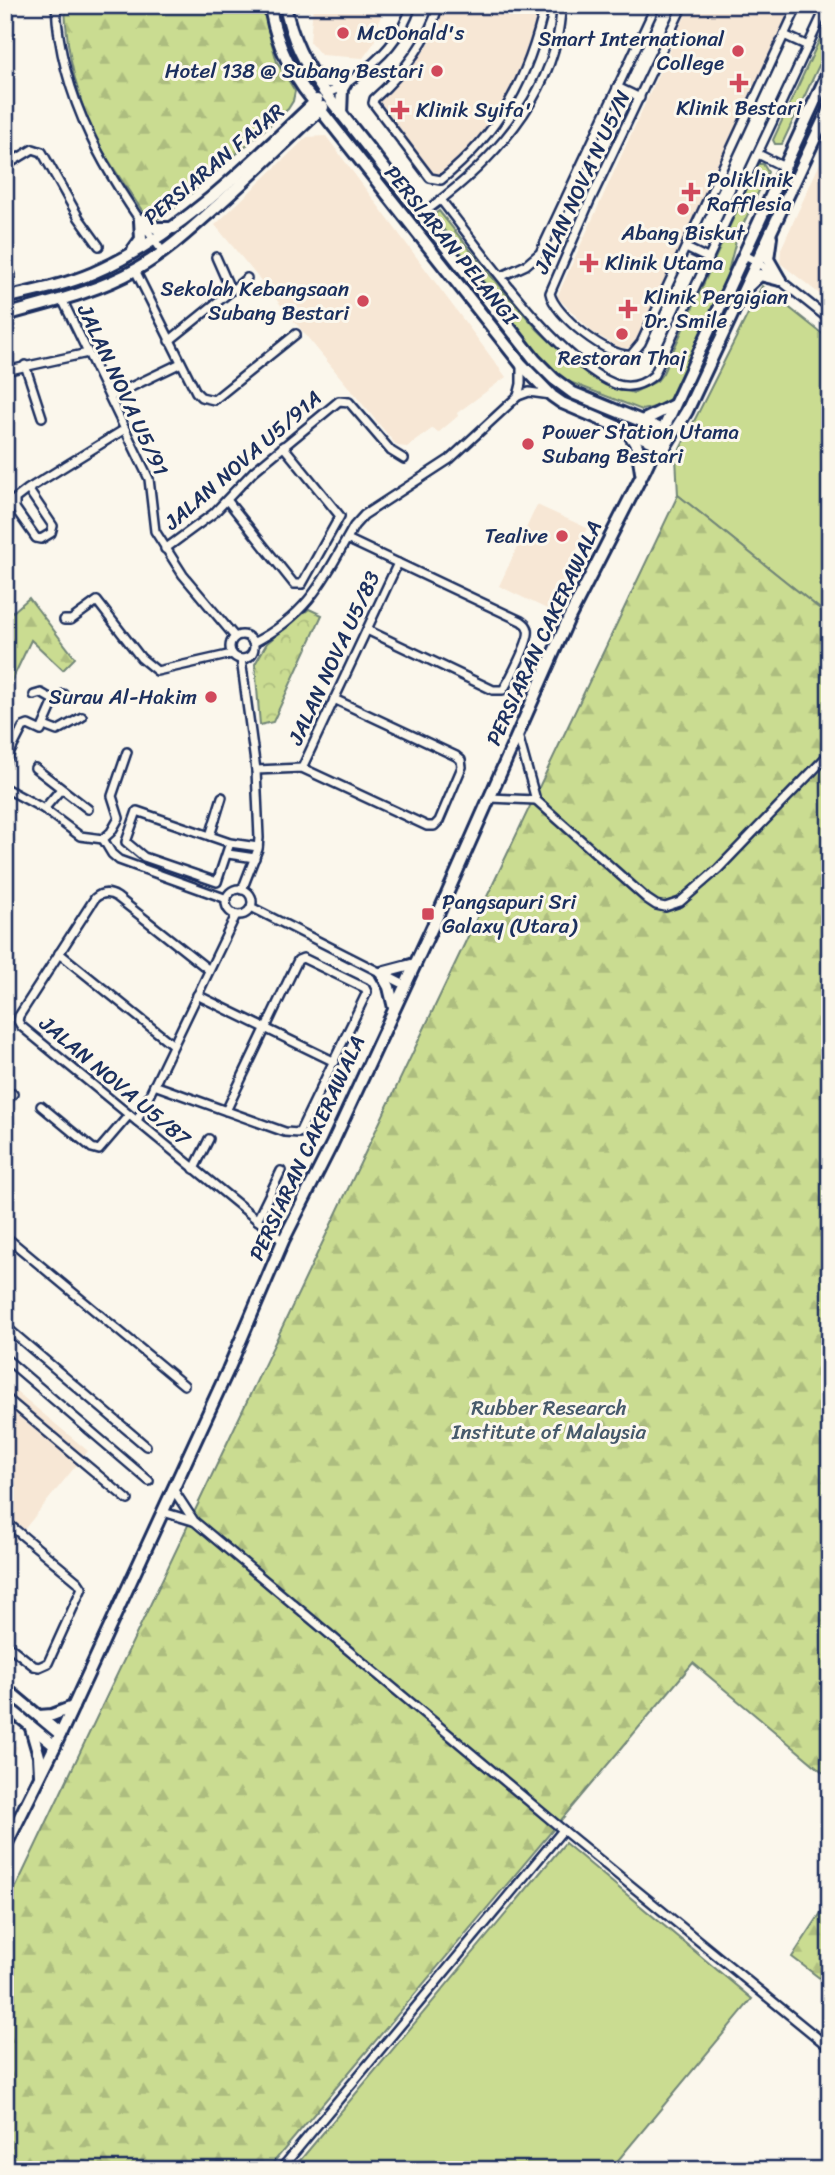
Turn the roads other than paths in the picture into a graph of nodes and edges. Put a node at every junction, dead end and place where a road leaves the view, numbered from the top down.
1 (56, 5) edge
2 (270, 5) edge
3 (285, 5) edge
4 (412, 5) edge
5 (439, 5) edge
6 (545, 5) edge
7 (562, 5) edge
8 (656, 5) edge
9 (683, 5) edge
10 (798, 5) edge
11 (827, 5) edge
12 (785, 35) junction
13 (808, 46) junction
14 (830, 68) edge
15 (310, 72) junction
16 (345, 84) junction
17 (617, 87) junction
18 (304, 89) junction
19 (330, 95) junction
20 (639, 97) junction
21 (830, 106) edge
22 (317, 107) junction
23 (341, 114) junction
24 (300, 123) junction
25 (331, 124) junction
26 (758, 154) junction
27 (5, 166) edge
28 (784, 167) junction
29 (441, 200) junction
30 (420, 215) junction
31 (140, 220) junction
32 (774, 224) junction
33 (174, 228) junction
34 (155, 241) junction
35 (99, 246) dead end
36 (686, 248) junction
37 (163, 252) junction
38 (743, 254) junction
39 (129, 255) junction
40 (216, 257) dead end
41 (709, 259) junction
42 (756, 261) junction
43 (5, 263) edge
44 (135, 270) junction
45 (11, 275) dead end
46 (502, 276) junction
47 (247, 278) dead end
48 (780, 280) junction
49 (231, 291) junction
50 (742, 291) junction
51 (5, 298) edge
52 (62, 299) junction
53 (5, 315) edge
54 (830, 320) edge
55 (296, 334) dead end
56 (169, 341) junction
57 (88, 353) junction
58 (181, 363) junction
59 (522, 364) junction
60 (25, 365) junction
61 (5, 371) edge
62 (518, 396) junction
63 (552, 396) junction
64 (110, 397) junction
65 (675, 404) junction
66 (42, 417) dead end
67 (642, 421) junction
68 (125, 429) junction
69 (627, 431) junction
70 (668, 432) junction
71 (660, 445) junction
72 (283, 446) junction
73 (404, 459) dead end
74 (644, 471) junction
75 (28, 489) junction
76 (227, 500) junction
77 (347, 539) junction
78 (165, 549) junction
79 (398, 563) junction
80 (64, 620) dead end
81 (367, 631) junction
82 (235, 637) junction
83 (253, 643) junction
84 (232, 654) junction
85 (241, 659) junction
86 (63, 694) dead end
87 (34, 695) dead end
88 (334, 699) junction
89 (55, 701) junction
90 (82, 717) dead end
91 (44, 726) junction
92 (517, 735) junction
93 (127, 752) dead end
94 (830, 753) edge
95 (5, 762) edge
96 (35, 768) dead end
97 (302, 768) junction
98 (256, 769) junction
99 (5, 788) edge
100 (61, 789) junction
101 (222, 797) dead end
102 (490, 798) junction
103 (536, 800) junction
104 (44, 809) junction
105 (88, 810) dead end
106 (210, 836) junction
107 (103, 839) junction
108 (230, 843) junction
109 (258, 847) junction
110 (228, 854) junction
111 (254, 858) junction
112 (242, 890) junction
113 (227, 899) junction
114 (251, 907) junction
115 (236, 915) junction
116 (59, 953) junction
117 (415, 964) junction
118 (209, 970) junction
119 (381, 973) junction
120 (405, 985) junction
121 (197, 995) junction
122 (394, 1008) junction
123 (266, 1030) junction
124 (173, 1045) junction
125 (335, 1062) junction
126 (154, 1086) junction
127 (13, 1094) dead end
128 (5, 1103) edge
129 (41, 1106) dead end
130 (226, 1111) junction
131 (129, 1115) junction
132 (136, 1121) junction
133 (209, 1139) dead end
134 (194, 1169) junction
135 (281, 1171) dead end
136 (257, 1220) junction
137 (5, 1236) edge
138 (283, 1241) junction
139 (5, 1325) edge
140 (5, 1358) edge
141 (184, 1385) dead end
142 (5, 1397) edge
143 (146, 1446) dead end
144 (149, 1481) dead end
145 (173, 1489) junction
146 (128, 1500) dead end
147 (163, 1512) junction
148 (5, 1521) edge
149 (194, 1521) junction
150 (5, 1643) edge
151 (5, 1688) edge
152 (5, 1705) edge
153 (73, 1707) junction
154 (40, 1716) junction
155 (31, 1727) junction
156 (60, 1734) junction
157 (55, 1746) junction
158 (40, 1776) junction
159 (563, 1830) junction
160 (5, 1847) edge
161 (830, 2048) edge
162 (280, 2170) edge

1 - 31 street
2 - 18 street, PERSIARAN PELANGI
3 - 15 street, PERSIARAN PELANGI
4 - 16 street
5 - 6 street
7 - 29 street
8 - 17 street
9 - 20 street, JALAN NOVA N U5/N
10 - 12 street
11 - 13 street
12 - 13 street
12 - 36 street
13 - 26 street
14 - 28 street, PERSIARAN CAKERAWALA
15 - 16 street
15 - 19 street, PERSIARAN PELANGI
16 - 19 street
16 - 23 street
17 - 20 street
17 - 46 street
18 - 22 street, PERSIARAN PELANGI
18 - 24 street
19 - 22 street
19 - 23 street, PERSIARAN PELANGI
20 - 36 street, JALAN NOVA N U5/N
21 - 32 street, PERSIARAN CAKERAWALA
22 - 24 street
22 - 25 street, PERSIARAN PELANGI
23 - 30 street, PERSIARAN PELANGI
24 - 25 street
24 - 33 street, PERSIARAN FAJAR
24 - 37 street
25 - 59 street, PERSIARAN PELANGI
26 - 28 street
26 - 41 street
27 - 35 street
28 - 38 street, PERSIARAN CAKERAWALA
29 - 30 street
29 - 46 street
30 - 67 street, PERSIARAN PELANGI
31 - 33 street
31 - 34 street
31 - 39 street
32 - 42 street, PERSIARAN CAKERAWALA
32 - 48 street
33 - 34 street, PERSIARAN FAJAR
34 - 37 street
34 - 39 street, PERSIARAN FAJAR
36 - 41 street
37 - 44 street
38 - 42 street
38 - 65 street, PERSIARAN CAKERAWALA
39 - 51 street, PERSIARAN FAJAR
40 - 49 street
41 - 46 street
42 - 48 street
42 - 50 street, PERSIARAN CAKERAWALA
43 - 45 street
44 - 52 street
44 - 56 street
47 - 49 street
48 - 50 street
48 - 54 street
49 - 56 street
50 - 70 street, PERSIARAN CAKERAWALA
52 - 53 street
52 - 57 street, JALAN NOVA U5/91
55 - 58 street
56 - 58 street
57 - 60 street
57 - 64 street, JALAN NOVA U5/91
58 - 64 street
59 - 62 street
59 - 63 street, PERSIARAN PELANGI
60 - 61 street
60 - 66 street
62 - 63 street
62 - 77 street
63 - 69 street, PERSIARAN PELANGI
64 - 68 street, JALAN NOVA U5/91
65 - 67 street
65 - 70 street, PERSIARAN CAKERAWALA
67 - 70 street, PERSIARAN PELANGI
68 - 75 street
68 - 78 street, JALAN NOVA U5/91
69 - 71 street, PERSIARAN PELANGI
69 - 74 street
70 - 71 street, PERSIARAN CAKERAWALA
71 - 74 street, PERSIARAN CAKERAWALA
72 - 73 street, JALAN NOVA U5/91A
72 - 76 street, JALAN NOVA U5/91A
72 - 76 street
74 - 92 street, PERSIARAN CAKERAWALA
75 - 75 street
76 - 78 street, JALAN NOVA U5/91A
77 - 79 street
77 - 83 street
78 - 82 street, JALAN NOVA U5/91
79 - 81 street, JALAN NOVA U5/83
79 - 81 street
80 - 84 street
81 - 88 street, JALAN NOVA U5/83
82 - 83 street
82 - 84 street
83 - 85 street
84 - 85 street
85 - 98 street
86 - 89 street
87 - 89 street
88 - 97 street, JALAN NOVA U5/83
88 - 97 street
89 - 91 street
90 - 91 street
91 - 95 street
92 - 102 street, PERSIARAN CAKERAWALA
92 - 103 street
93 - 107 street
94 - 103 street
96 - 100 street
97 - 98 street
98 - 109 street
99 - 104 street
100 - 104 street
100 - 105 street
101 - 106 street
102 - 103 street
102 - 117 street, PERSIARAN CAKERAWALA
104 - 107 street
106 - 108 street
106 - 110 street
107 - 113 street
108 - 109 street
108 - 110 street
109 - 111 street
110 - 111 street
111 - 112 street
112 - 113 street
112 - 114 street
113 - 115 street
114 - 115 street
114 - 119 street
115 - 118 street
116 - 118 street, JALAN NOVA U5/87
116 - 124 street
116 - 131 street, JALAN NOVA U5/87
117 - 119 street
117 - 120 street, PERSIARAN CAKERAWALA
118 - 121 street
119 - 120 street
119 - 122 street
120 - 122 street, PERSIARAN CAKERAWALA
121 - 123 street
121 - 124 street
122 - 138 street, PERSIARAN CAKERAWALA
123 - 125 street
123 - 125 street
123 - 130 street
124 - 126 street
125 - 130 street
126 - 130 street
126 - 132 street
127 - 128 street
129 - 131 street
131 - 132 street, JALAN NOVA U5/87
132 - 134 street, JALAN NOVA U5/87
133 - 134 street
134 - 136 street, JALAN NOVA U5/87
135 - 136 street
136 - 138 street, JALAN NOVA U5/87
137 - 141 street
138 - 145 street, PERSIARAN CAKERAWALA
139 - 143 street
140 - 144 street
142 - 146 street
145 - 147 street, PERSIARAN CAKERAWALA
145 - 149 street
147 - 149 street
147 - 153 street, PERSIARAN CAKERAWALA
148 - 150 street
149 - 159 street
151 - 154 street
152 - 155 street
153 - 154 street
153 - 156 street, PERSIARAN CAKERAWALA
154 - 156 street
155 - 157 street
155 - 158 street
156 - 157 street, PERSIARAN CAKERAWALA
157 - 158 street, PERSIARAN CAKERAWALA
158 - 160 street, PERSIARAN CAKERAWALA
159 - 161 street
159 - 162 street

